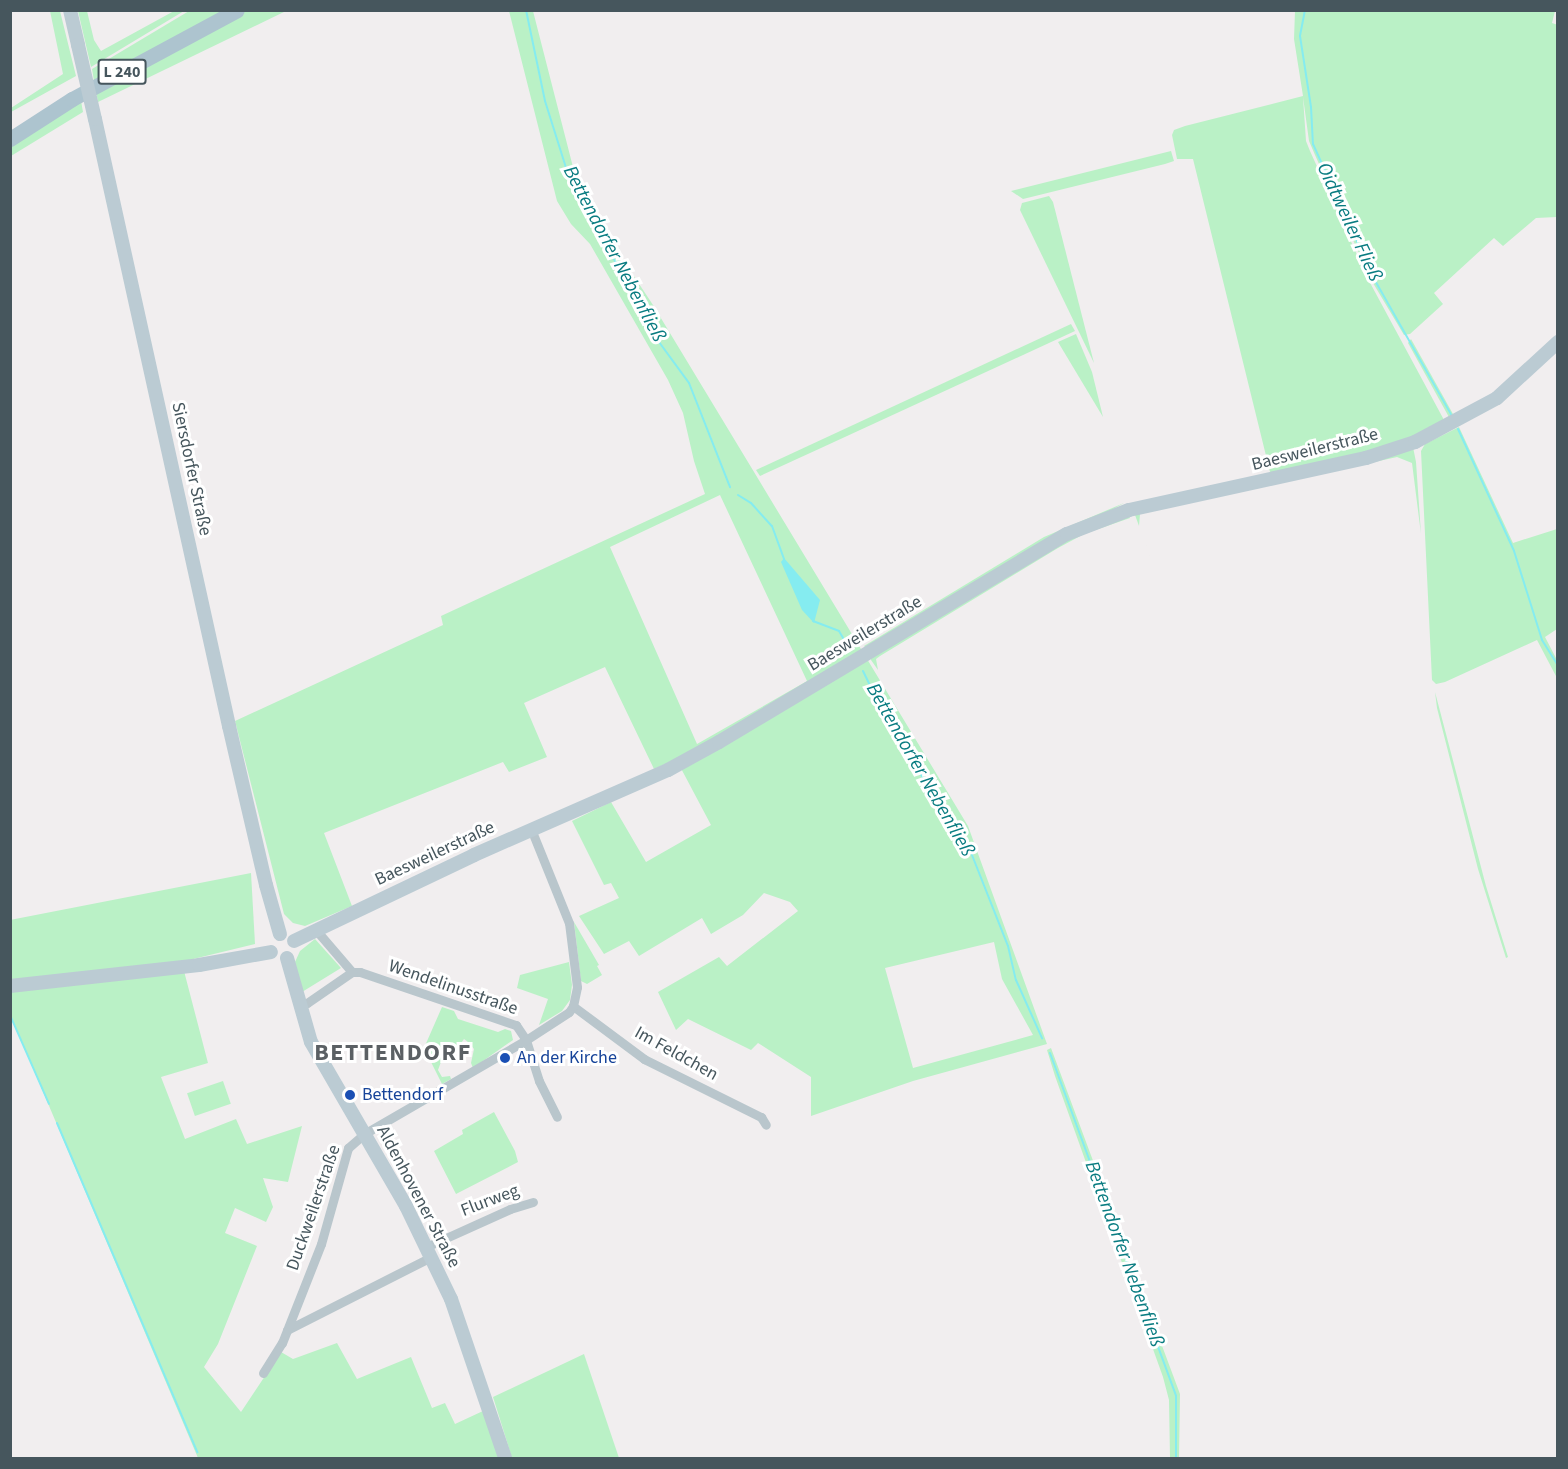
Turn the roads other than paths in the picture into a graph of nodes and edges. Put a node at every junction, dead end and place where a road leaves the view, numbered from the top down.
1 (70, 10) edge
2 (237, 10) edge
3 (10, 139) edge
4 (1557, 342) edge
5 (531, 829) junction
6 (316, 930) junction
7 (280, 934) junction
8 (294, 941) junction
9 (271, 952) junction
10 (287, 958) junction
11 (352, 972) junction
12 (10, 986) edge
13 (299, 1005) junction
14 (573, 1006) junction
15 (526, 1040) junction
16 (557, 1117) dead end
17 (766, 1125) dead end
18 (364, 1134) junction
19 (534, 1202) dead end
20 (428, 1252) junction
21 (287, 1330) junction
22 (263, 1372) dead end
23 (505, 1458) edge

1 - 7 street, Siersdorfer Straße, bridge
2 - 3 main road, L 240
4 - 5 street, Baesweilerstraße
5 - 6 street, Baesweilerstraße
5 - 14 street
6 - 8 street, Baesweilerstraße
6 - 11 street
7 - 8 street
7 - 9 street
8 - 10 street
9 - 10 street
9 - 12 street
10 - 13 street, Aldenhovener Straße
11 - 13 street
11 - 15 street, Wendelinusstraße
13 - 18 street, Aldenhovener Straße
14 - 15 street
14 - 17 street, Im Feldchen
15 - 16 street, Wendelinusstraße
15 - 18 street
18 - 20 street, Aldenhovener Straße
18 - 21 street, Duckweilerstraße
19 - 20 street, Flurweg
20 - 21 street
20 - 23 street, Aldenhovener Straße
21 - 22 street, Duckweilerstraße

